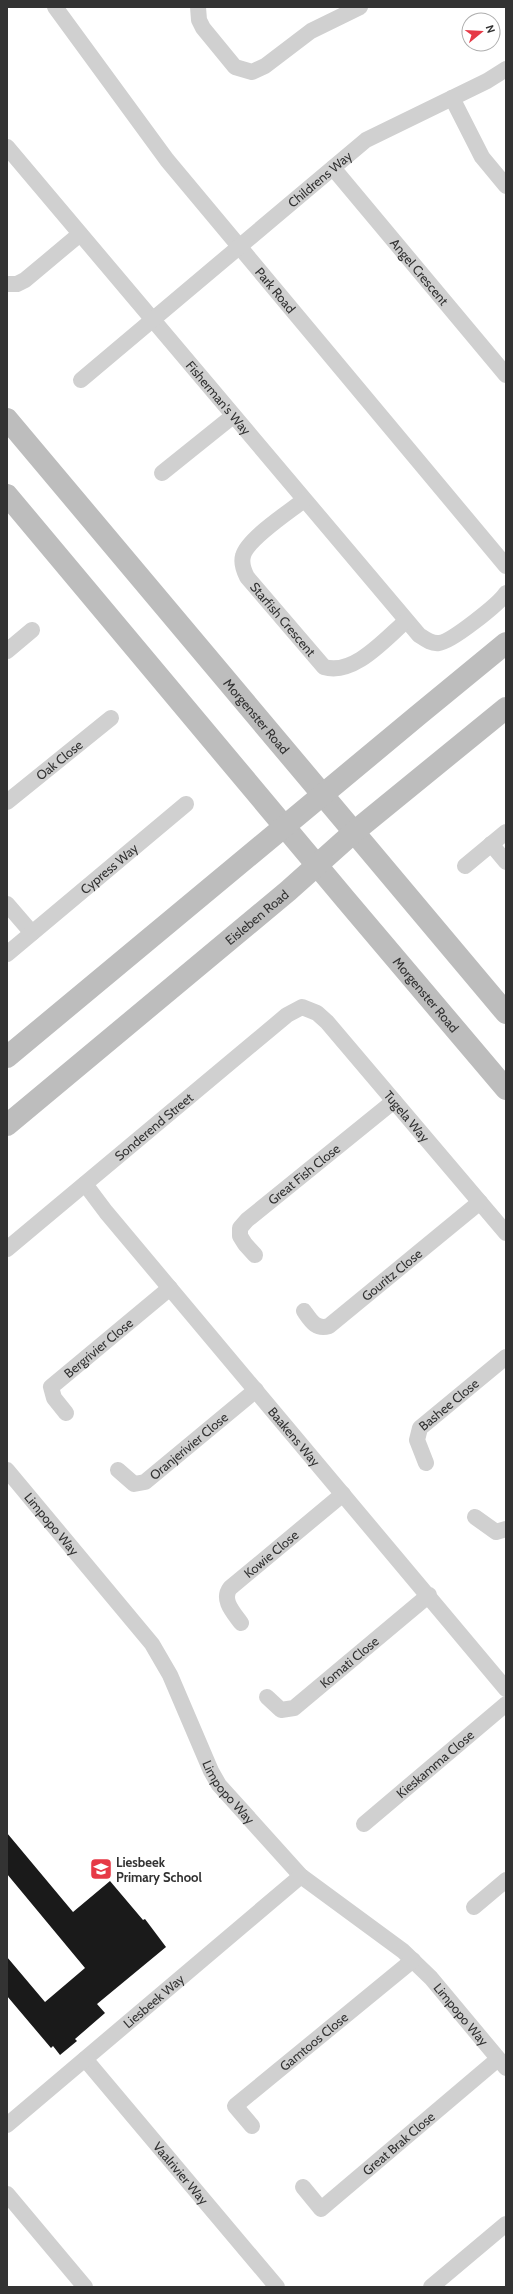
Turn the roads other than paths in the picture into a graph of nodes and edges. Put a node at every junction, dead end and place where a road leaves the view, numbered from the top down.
1 (55, 7) edge
2 (198, 7) edge
3 (360, 7) edge
4 (506, 69) edge
5 (452, 98) junction
6 (7, 147) edge
7 (333, 168) junction
8 (506, 186) edge
9 (80, 234) junction
10 (240, 247) junction
11 (7, 284) edge
12 (152, 320) junction
13 (506, 375) edge
14 (81, 380) dead end
15 (233, 416) junction
16 (7, 419) edge
17 (162, 474) dead end
18 (7, 495) edge
19 (304, 500) junction
20 (506, 566) edge
21 (506, 593) edge
22 (406, 622) junction
23 (32, 630) dead end
24 (506, 643) edge
25 (7, 651) edge
26 (506, 708) edge
27 (111, 718) dead end
28 (322, 793) junction
29 (7, 802) edge
30 (186, 804) dead end
31 (283, 826) junction
32 (354, 832) junction
33 (506, 832) edge
34 (491, 844) junction
35 (506, 862) edge
36 (316, 865) junction
37 (465, 866) dead end
38 (7, 904) edge
39 (32, 933) junction
40 (7, 954) edge
41 (302, 1007) joint
42 (506, 1013) edge
43 (7, 1057) edge
44 (506, 1089) edge
45 (394, 1101) junction
46 (7, 1125) edge
47 (85, 1184) junction
48 (480, 1202) junction
49 (506, 1233) edge
50 (7, 1249) edge
51 (255, 1255) dead end
52 (170, 1288) junction
53 (304, 1311) dead end
54 (506, 1357) edge
55 (256, 1390) junction
56 (66, 1413) dead end
57 (426, 1463) dead end
58 (7, 1470) edge
59 (118, 1470) dead end
60 (343, 1494) junction
61 (475, 1517) dead end
62 (506, 1528) edge
63 (429, 1595) junction
64 (241, 1623) dead end
65 (506, 1689) edge
66 (267, 1697) dead end
67 (506, 1704) edge
68 (364, 1824) dead end
69 (300, 1876) junction
70 (506, 1880) edge
71 (474, 1907) dead end
72 (413, 1960) junction
73 (85, 2059) junction
74 (502, 2064) edge
75 (7, 2125) edge
76 (252, 2126) dead end
77 (303, 2186) dead end
78 (7, 2194) edge
79 (506, 2224) edge
80 (85, 2287) edge
81 (277, 2287) edge
82 (431, 2287) edge

1 - 10 street, Park Road
2 - 3 street
4 - 5 street, Childrens Way
5 - 7 street, Childrens Way
5 - 8 street
6 - 9 street, Fisherman's Way
7 - 10 street, Childrens Way
7 - 13 street, Angel Crescent
9 - 11 street
9 - 12 street, Fisherman's Way
10 - 12 street, Childrens Way
10 - 20 street, Park Road
12 - 14 street, Childrens Way
12 - 15 street, Fisherman's Way
15 - 17 street
15 - 19 street, Fisherman's Way
16 - 28 main road, Morgenster Road
18 - 31 main road, Morgenster Road
19 - 22 street, Fisherman's Way
19 - 22 street, Starfish Crescent
21 - 22 street, Fisherman's Way
23 - 25 street
24 - 28 main road
26 - 32 main road, Eisleben Road
27 - 29 street, Oak Close
28 - 31 main road
28 - 32 main road, Morgenster Road
30 - 39 street, Cypress Way
31 - 36 main road, Morgenster Road
31 - 43 main road
32 - 36 main road, Eisleben Road
32 - 42 main road, Morgenster Road
33 - 34 street
34 - 35 street
34 - 37 street
36 - 44 main road, Morgenster Road
36 - 46 main road, Eisleben Road
38 - 39 street
39 - 40 street, Cypress Way
41 - 45 street, Tugela Way
41 - 47 street, Sonderend Street
45 - 48 street, Tugela Way
45 - 51 street, Great Fish Close
47 - 50 street, Sonderend Street
47 - 52 street, Baakens Way
48 - 49 street, Tugela Way
48 - 53 street, Gouritz Close
52 - 55 street, Baakens Way
52 - 56 street, Bergrivier Close
54 - 57 street, Bashee Close
55 - 59 street, Oranjerivier Close
55 - 60 street, Baakens Way
58 - 69 street, Limpopo Way
60 - 63 street, Baakens Way
60 - 64 street, Kowie Close
61 - 62 street
63 - 65 street, Baakens Way
63 - 66 street, Komati Close
67 - 68 street, Kieskamma Close
69 - 72 street, Limpopo Way
69 - 73 street, Liesbeek Way
70 - 71 street
72 - 74 street, Limpopo Way
72 - 76 street, Gamtoos Close
73 - 75 street, Liesbeek Way
73 - 81 street, Vaalrivier Way
74 - 77 street, Great Brak Close
78 - 80 street
79 - 82 street

